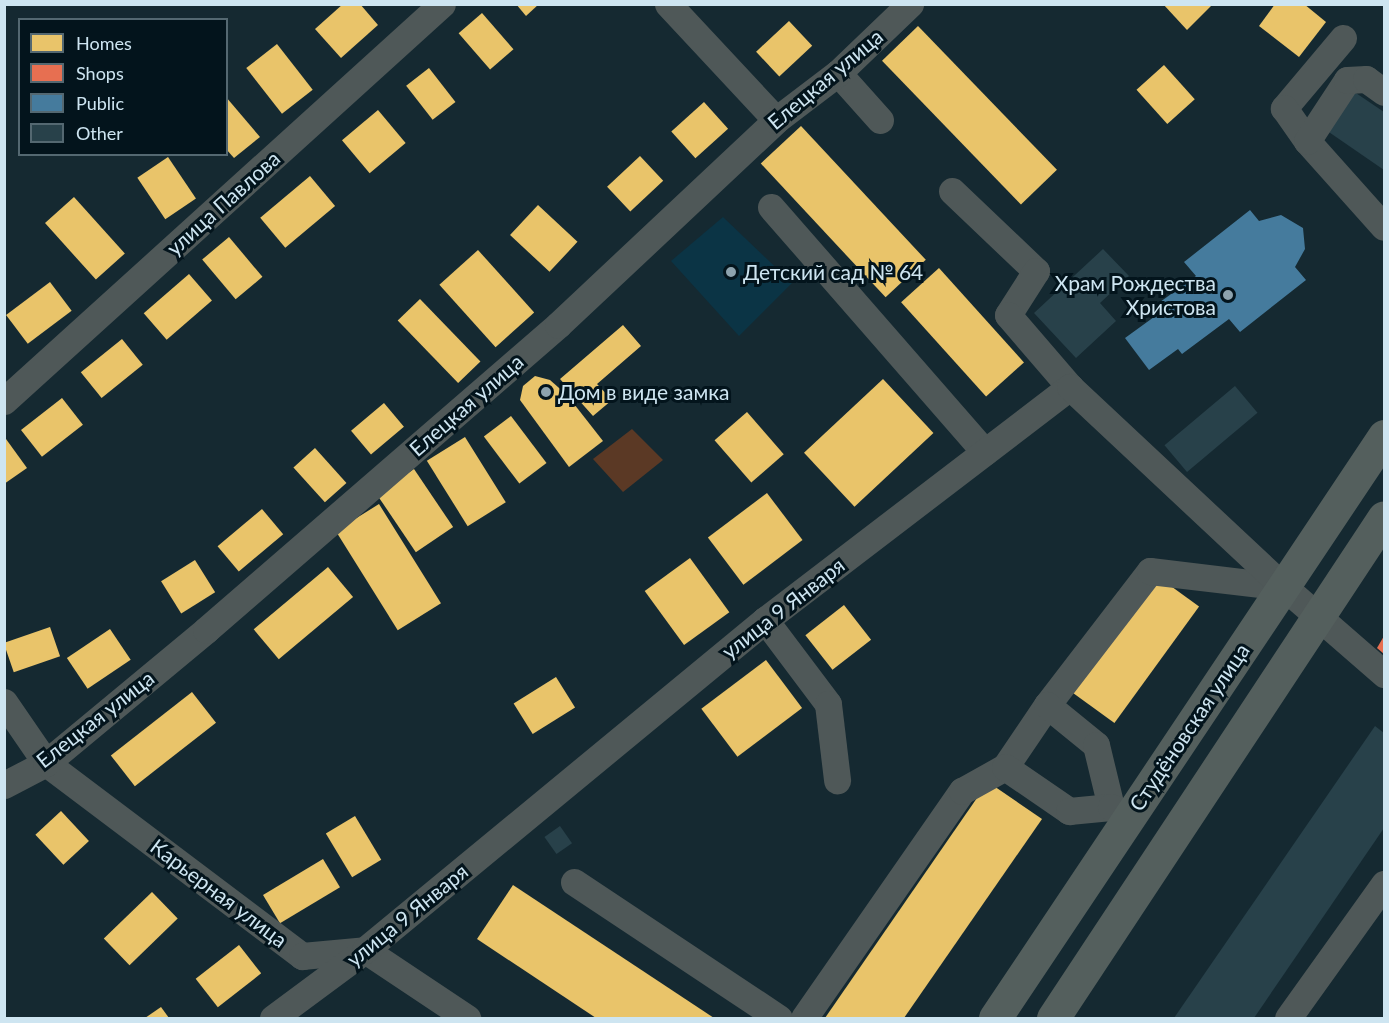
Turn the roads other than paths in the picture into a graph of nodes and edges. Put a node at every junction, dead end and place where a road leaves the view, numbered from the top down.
1 (442, 4) edge
2 (668, 4) edge
3 (910, 4) edge
4 (1342, 38) dead end
5 (838, 73) junction
6 (1384, 92) edge
7 (776, 120) junction
8 (880, 120) dead end
9 (1306, 141) junction
10 (952, 191) dead end
11 (771, 207) dead end
12 (1384, 226) edge
13 (1070, 387) junction
14 (4, 401) edge
15 (1384, 436) edge
16 (986, 452) junction
17 (1384, 517) edge
18 (1284, 587) junction
19 (1318, 614) junction
20 (765, 620) junction
21 (1384, 674) edge
22 (4, 702) edge
23 (1047, 705) junction
24 (46, 763) junction
25 (1005, 767) junction
26 (837, 780) dead end
27 (4, 785) edge
28 (1120, 812) junction
29 (574, 882) dead end
30 (1384, 884) edge
31 (365, 951) junction
32 (273, 1018) edge
33 (467, 1018) edge
34 (779, 1018) edge
35 (804, 1018) edge
36 (995, 1018) edge
37 (1053, 1018) edge
38 (1288, 1018) edge

1 - 14 street, улица Павлова
2 - 7 street
3 - 5 street, Елецкая улица
4 - 9 street
5 - 7 street, Елецкая улица
5 - 8 street
6 - 9 street
7 - 24 street, Елецкая улица
9 - 12 street
10 - 13 street
11 - 16 street
13 - 16 street, улица 9 Января
13 - 18 street
15 - 18 main road, Студёновская улица
16 - 20 street, улица 9 Января
17 - 19 main road
18 - 19 street
18 - 23 street
18 - 28 main road, Студёновская улица
19 - 21 street
19 - 37 main road
20 - 26 street
20 - 31 street, улица 9 Января
22 - 24 street, Карьерная улица
23 - 25 street
23 - 28 street
24 - 27 street, Елецкая улица
24 - 31 street, Карьерная улица
25 - 28 street
25 - 35 street
28 - 36 main road, Студёновская улица
29 - 34 street
30 - 38 street
31 - 32 street, улица 9 Января
31 - 33 street

